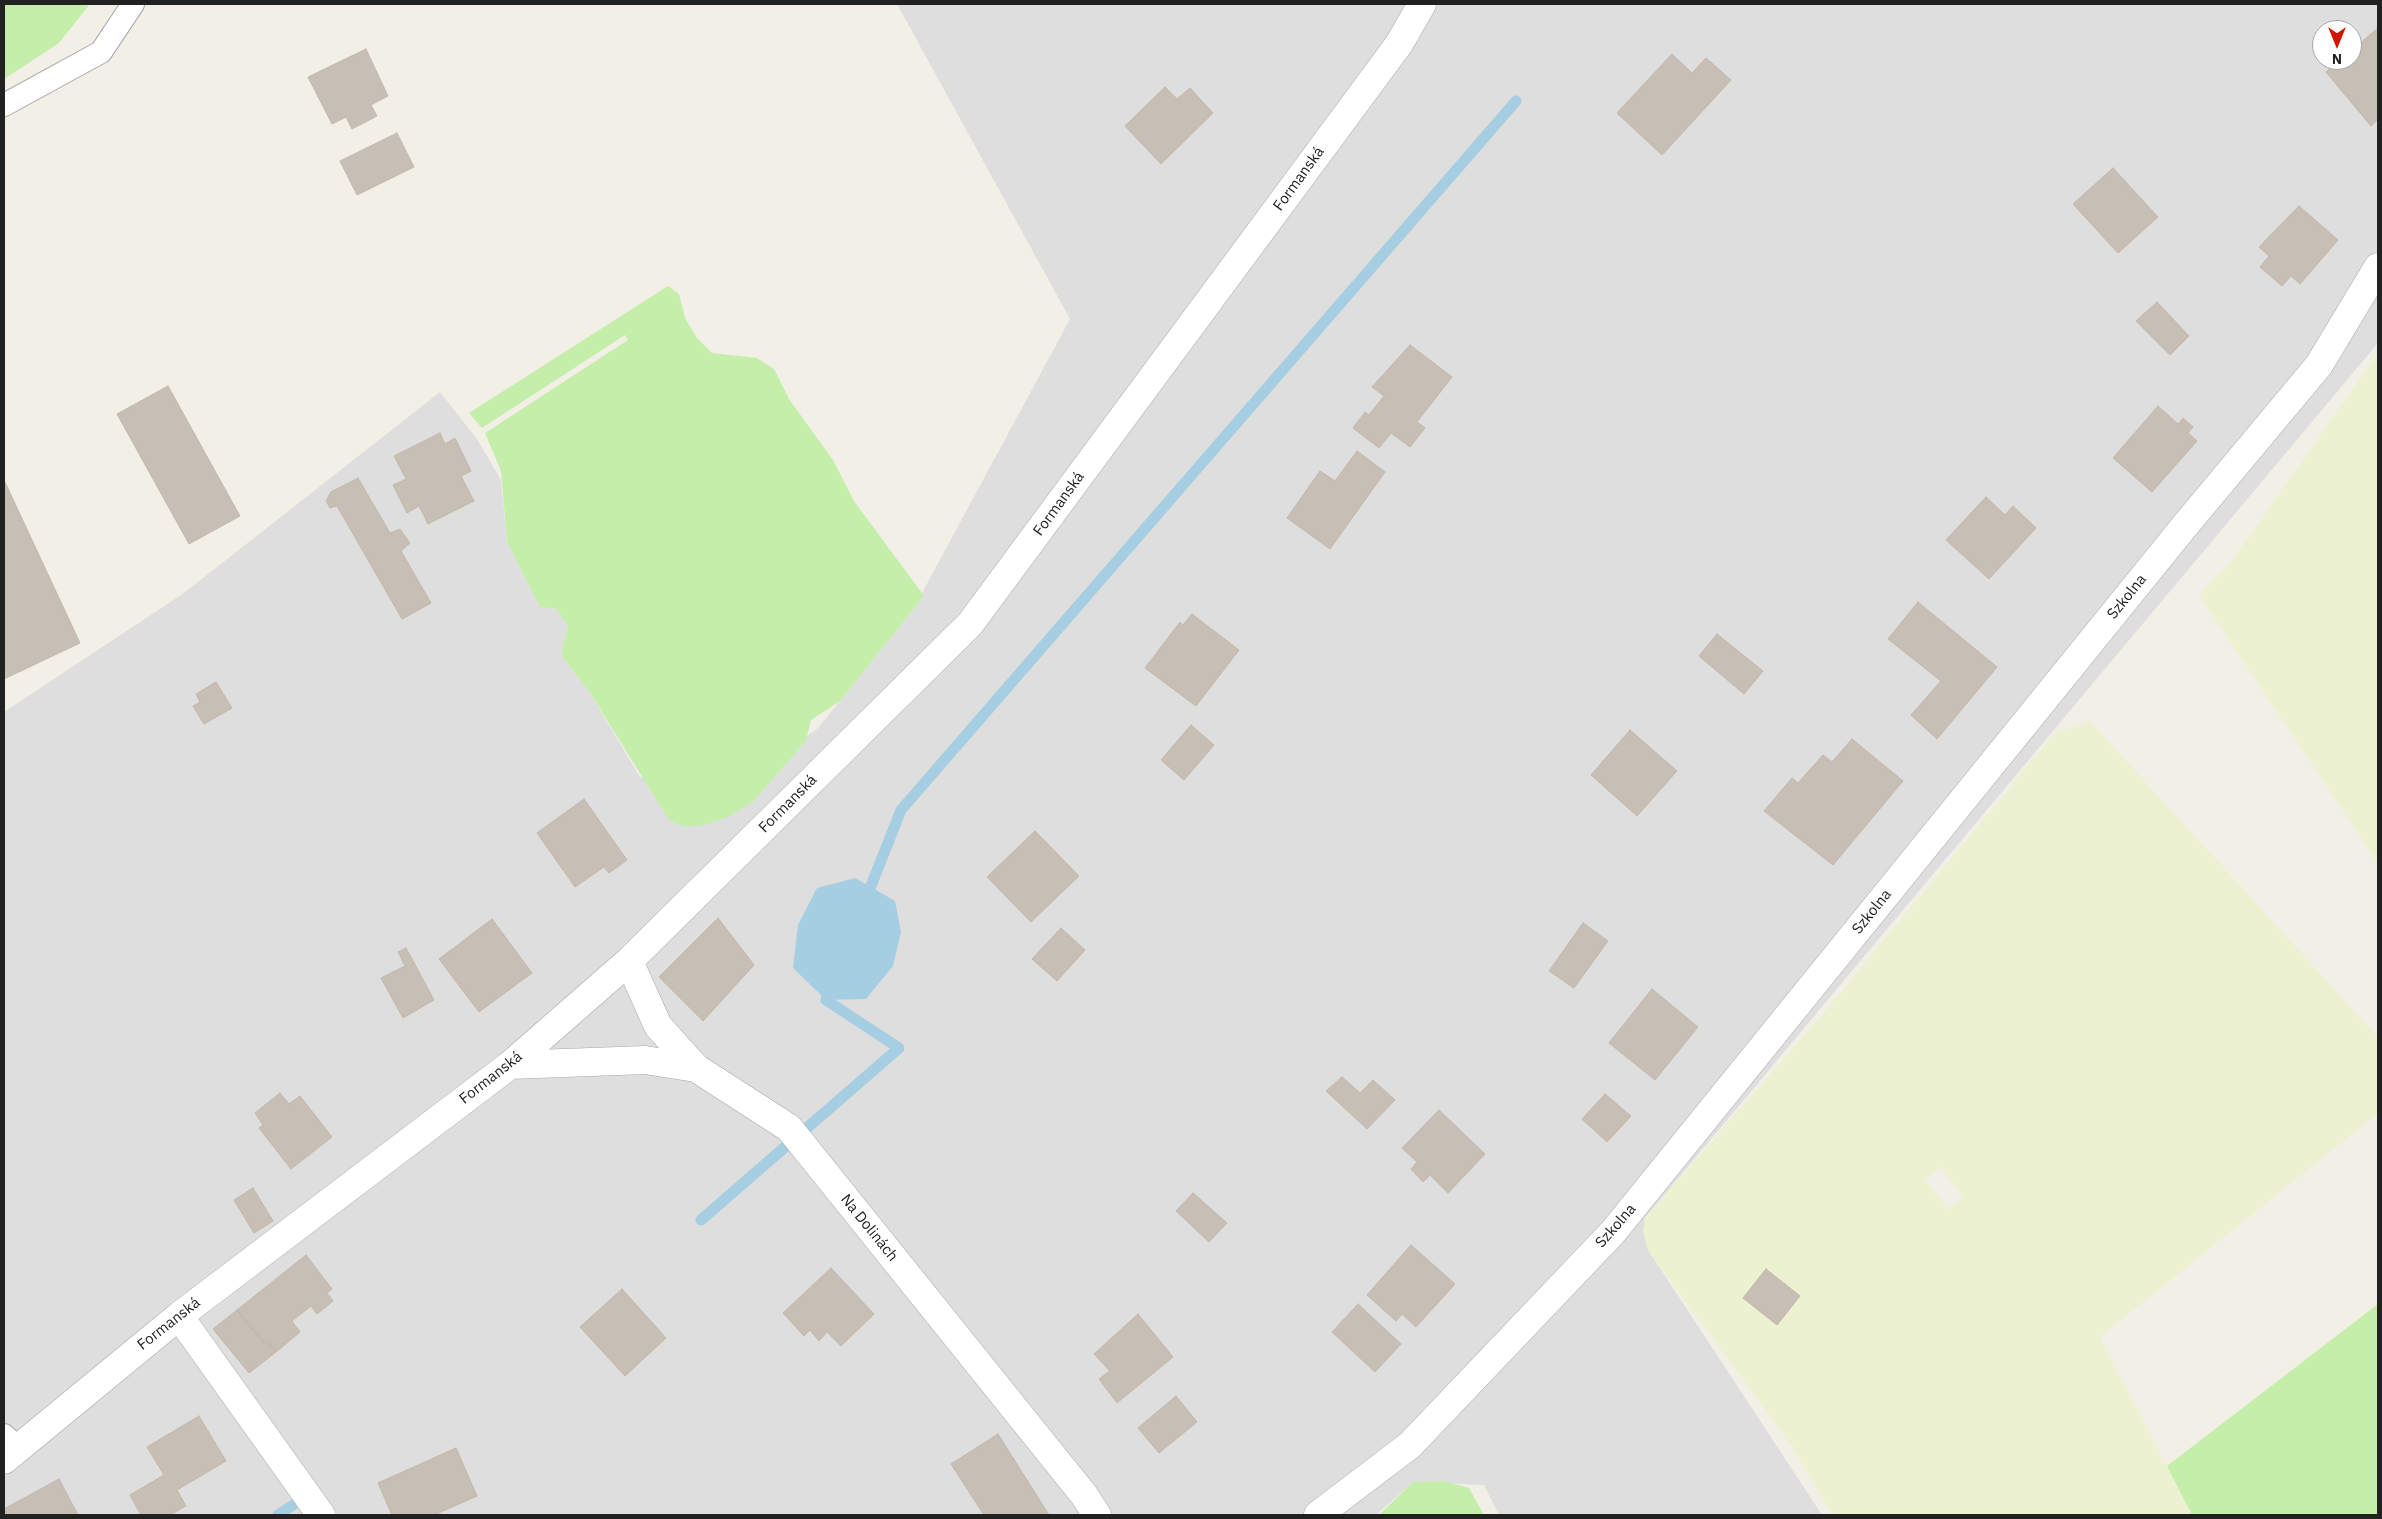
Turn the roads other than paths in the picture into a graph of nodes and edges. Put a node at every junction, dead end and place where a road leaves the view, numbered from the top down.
1 (132, 4) edge
2 (1422, 4) edge
3 (4, 105) edge
4 (2378, 267) edge
5 (629, 961) junction
6 (510, 1065) junction
7 (696, 1068) junction
8 (179, 1316) junction
9 (9, 1448) edge
10 (322, 1515) edge
11 (1097, 1515) edge
12 (1318, 1515) edge

1 - 3 lane
2 - 5 street, Formanská
4 - 12 street, Szkolna
5 - 6 street, Formanská
5 - 7 street, Na Dolinách
6 - 7 street
6 - 8 street, Formanská
7 - 11 street, Na Dolinách
8 - 9 street, Formanská
8 - 10 street

